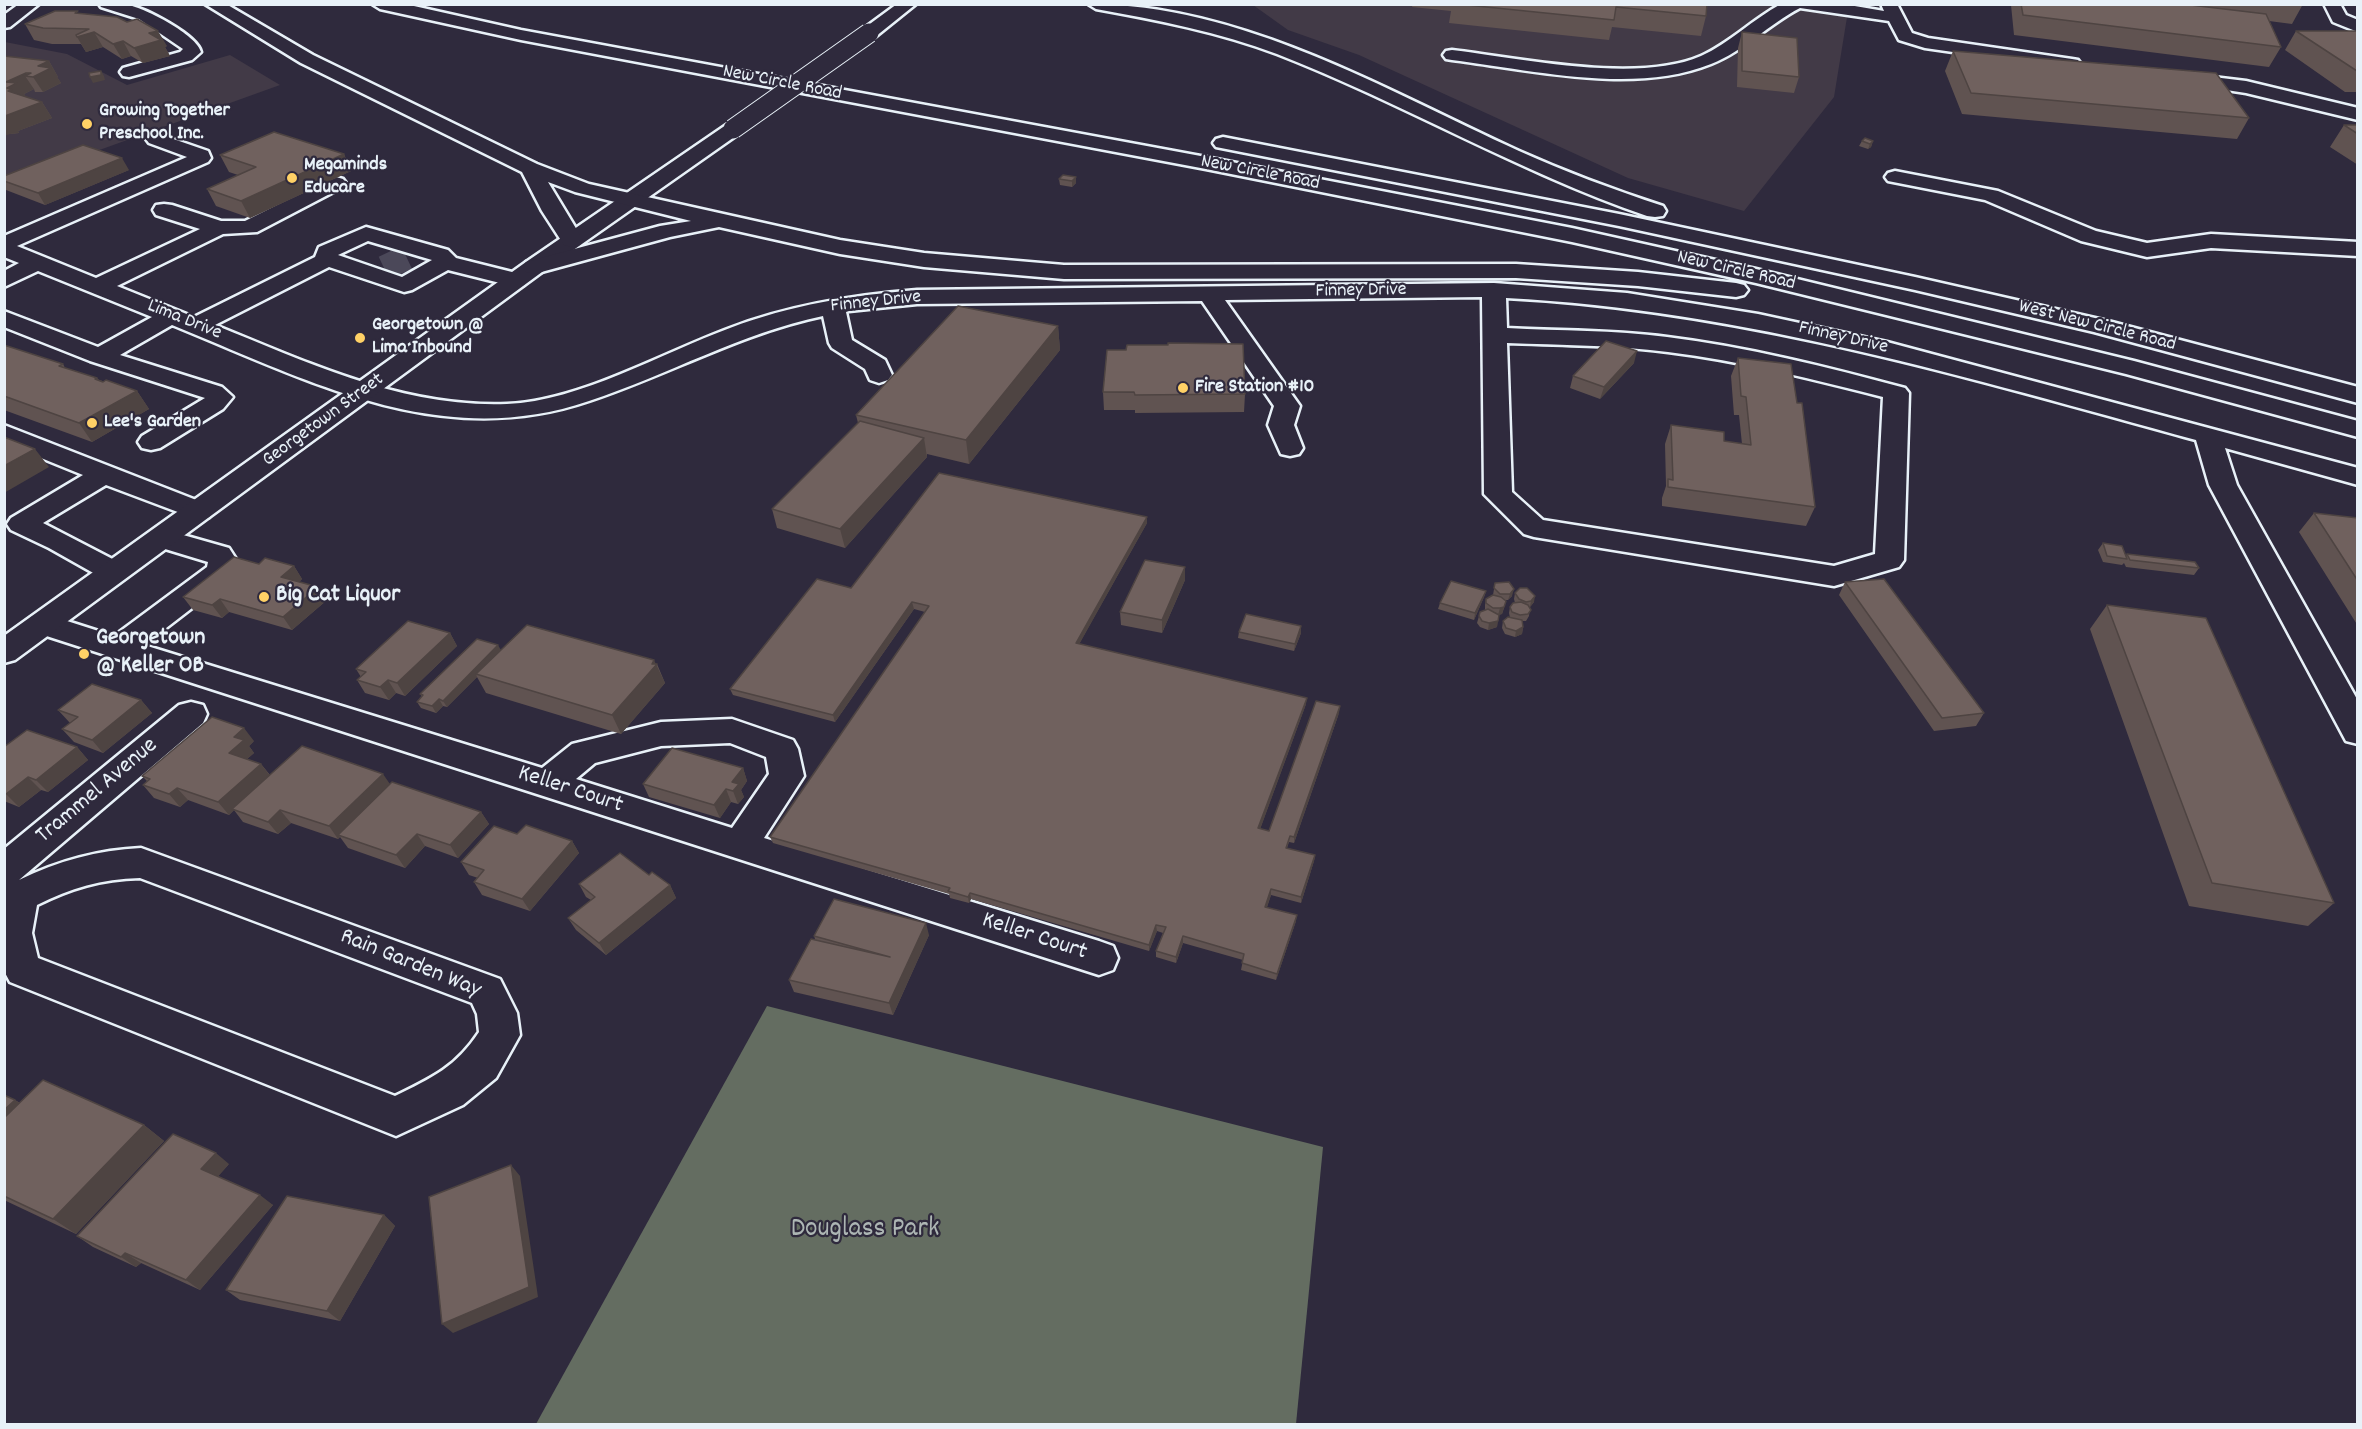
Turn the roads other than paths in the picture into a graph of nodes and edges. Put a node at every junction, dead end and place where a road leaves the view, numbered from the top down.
1 (31, 4) edge
2 (107, 4) edge
3 (213, 4) edge
4 (380, 4) edge
5 (908, 4) edge
6 (1096, 4) edge
7 (1795, 4) edge
8 (1805, 4) edge
9 (2332, 4) edge
10 (1892, 11) edge
11 (4, 23) edge
12 (2358, 27) edge
13 (1452, 55) dead end
14 (788, 63) dead end
15 (2086, 66) edge
16 (129, 72) edge
17 (847, 74) dead end
18 (2166, 76) edge
19 (2358, 114) edge
20 (156, 139) dead end
21 (1199, 139) dead end
22 (530, 168) junction
23 (1895, 177) dead end
24 (336, 183) edge
25 (632, 201) junction
26 (164, 210) dead end
27 (725, 221) junction
28 (219, 228) junction
29 (573, 240) junction
30 (4, 244) edge
31 (4, 249) edge
32 (2358, 249) edge
33 (379, 258) junction
34 (445, 262) junction
35 (38, 263) junction
36 (1835, 265) junction
37 (525, 274) junction
38 (4, 280) edge
39 (97, 287) junction
40 (1494, 290) junction
41 (1209, 294) junction
42 (833, 307) junction
43 (171, 316) junction
44 (4, 318) edge
45 (195, 326) junction
46 (1497, 335) junction
47 (1906, 354) junction
48 (99, 356) junction
49 (2134, 368) junction
50 (879, 375) dead end
51 (363, 393) junction
52 (1896, 393) junction
53 (2358, 395) edge
54 (2358, 429) edge
55 (4, 433) edge
56 (2208, 435) junction
57 (152, 442) dead end
58 (1290, 448) dead end
59 (104, 474) junction
60 (2358, 477) edge
61 (199, 511) junction
62 (13, 521) edge
63 (162, 538) junction
64 (114, 572) junction
65 (42, 624) junction
66 (119, 648) junction
67 (4, 652) edge
68 (191, 714) dead end
69 (2358, 732) edge
70 (546, 784) junction
71 (740, 845) junction
72 (10, 886) edge
73 (1099, 958) dead end

1 - 11 main road
2 - 16 main road
3 - 22 main road
4 - 49 main road, New Circle Road
5 - 25 main road, Georgetown Street, bridge
6 - 36 main road
7 - 13 main road
8 - 10 main road
9 - 12 main road
10 - 15 main road
14 - 17 main road, New Circle Road
18 - 19 main road
20 - 30 main road
21 - 36 main road, New Circle Road
22 - 25 main road
22 - 29 main road
23 - 32 main road
24 - 28 main road
25 - 27 main road
25 - 29 main road, Georgetown Street
26 - 28 main road
27 - 37 main road
27 - 49 main road
28 - 39 main road
29 - 37 main road, Georgetown Street
31 - 35 main road, Lima Drive
33 - 34 main road
33 - 34 main road
33 - 45 main road
34 - 37 main road
35 - 38 main road
35 - 39 main road, Lima Drive
36 - 53 main road, West New Circle Road
37 - 51 main road, Georgetown Street
39 - 43 main road, Lima Drive
40 - 41 main road, Finney Drive
40 - 46 main road
40 - 47 main road, Finney Drive
41 - 42 main road, Finney Drive
41 - 58 main road
42 - 50 main road
42 - 51 main road, Finney Drive
43 - 45 main road, Lima Drive
43 - 48 main road
44 - 48 main road
45 - 51 main road, Lima Drive
46 - 52 main road
46 - 52 main road
47 - 52 main road
47 - 56 main road, Finney Drive
48 - 57 main road
49 - 54 main road, West New Circle Road
51 - 61 main road, Georgetown Street
55 - 59 main road
56 - 60 main road, Finney Drive
56 - 69 main road
59 - 61 main road
59 - 62 main road
61 - 63 main road, Georgetown Street
62 - 64 main road
63 - 64 main road, Georgetown Street
63 - 66 main road
64 - 65 main road, Georgetown Street
65 - 66 main road, Keller Court
65 - 67 main road, Georgetown Street
66 - 70 main road, Keller Court
68 - 72 main road, Trammel Avenue
70 - 71 main road, Keller Court
70 - 71 main road
71 - 73 main road, Keller Court
72 - 72 main road, Rain Garden Way

